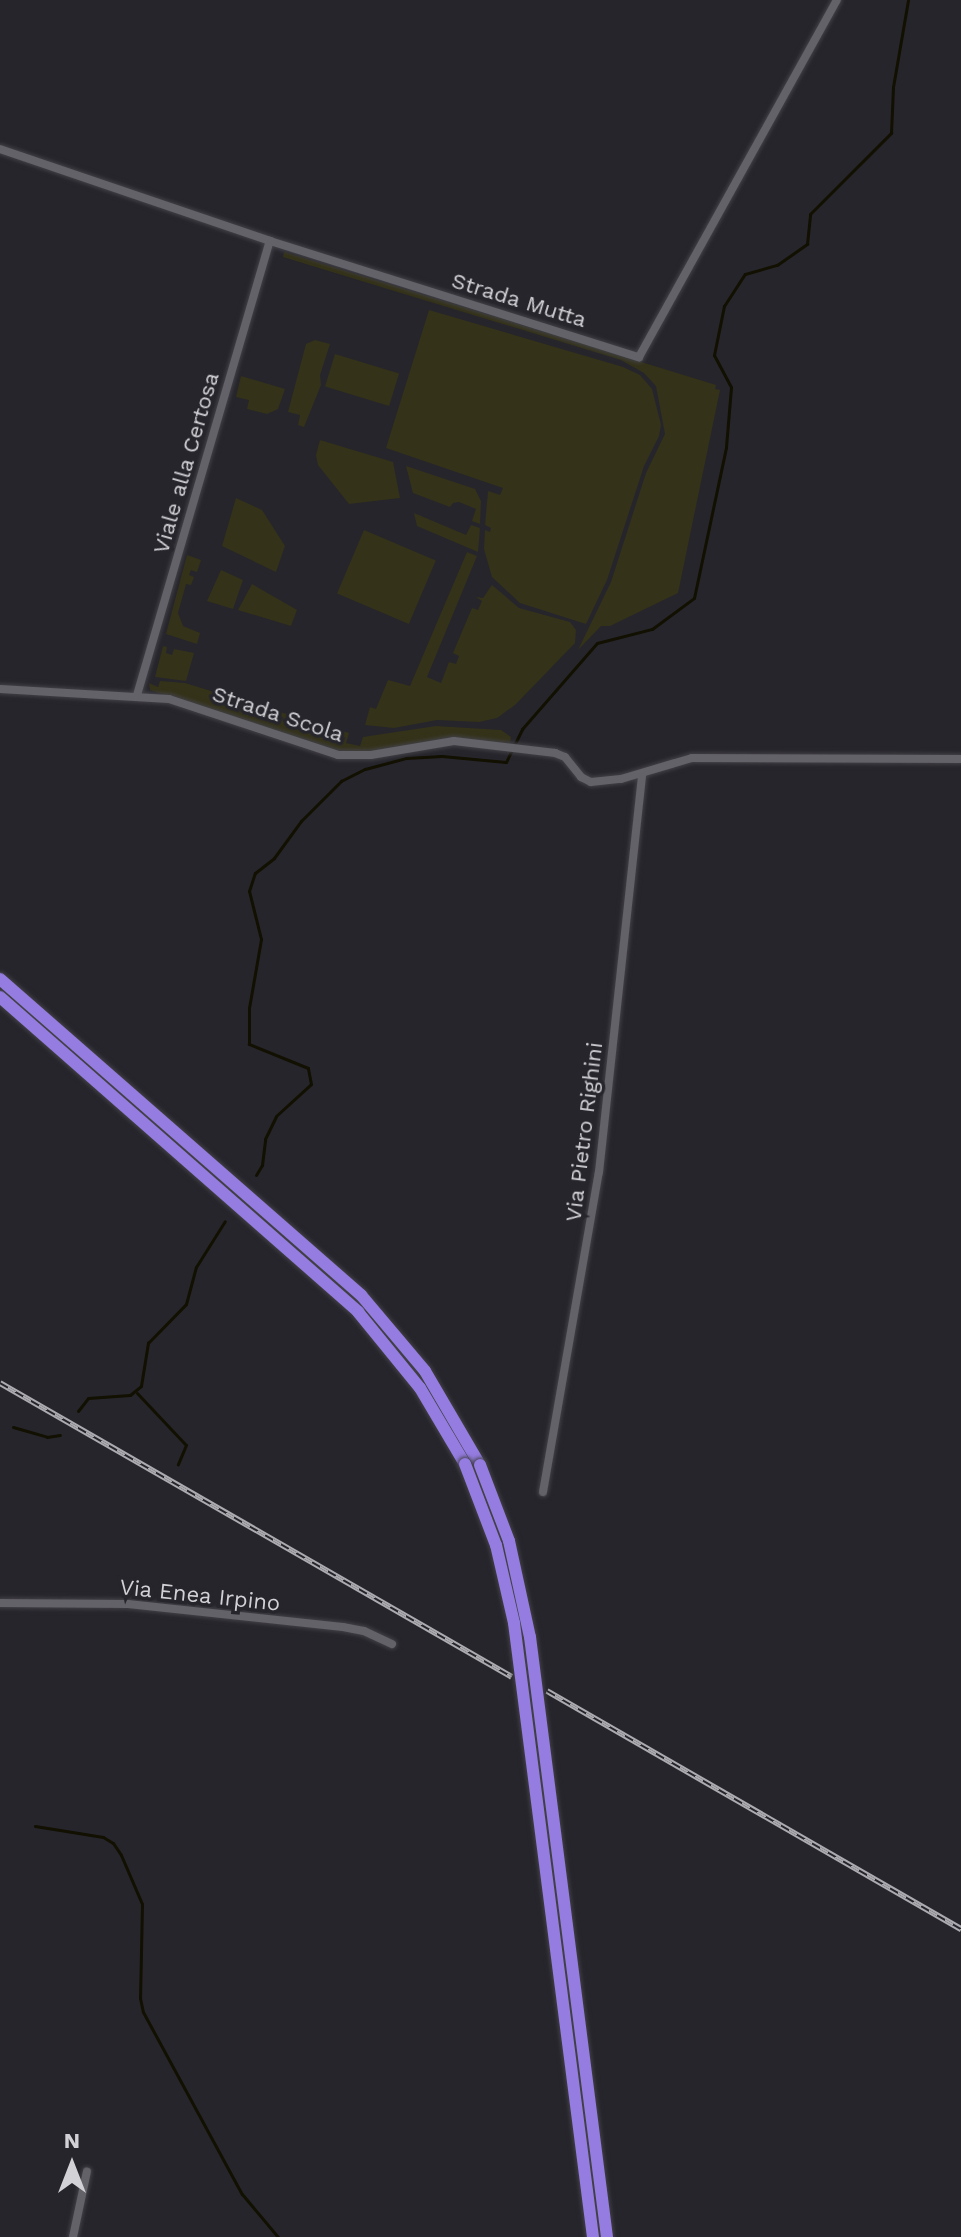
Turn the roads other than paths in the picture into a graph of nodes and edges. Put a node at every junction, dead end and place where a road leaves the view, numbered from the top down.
1 (837, 0) edge
2 (0, 149) edge
3 (270, 241) junction
4 (0, 689) edge
5 (137, 695) junction
6 (961, 759) edge
7 (642, 774) junction
8 (0, 979) edge
9 (0, 997) edge
10 (543, 1492) dead end
11 (0, 1603) edge
12 (392, 1644) dead end
13 (87, 2171) dead end
14 (73, 2237) edge
15 (593, 2237) edge
16 (607, 2237) edge

1 - 3 street, Strada Mutta
2 - 3 street, Strada Mutta
3 - 5 street, Viale alla Certosa
4 - 5 street, Strada Scola
5 - 7 street, Strada Scola
6 - 7 street, Strada Scola
7 - 10 street, Via Pietro Righini
8 - 16 highway, bridge
9 - 15 highway, bridge
11 - 12 street, Via Enea Irpino
13 - 14 street

